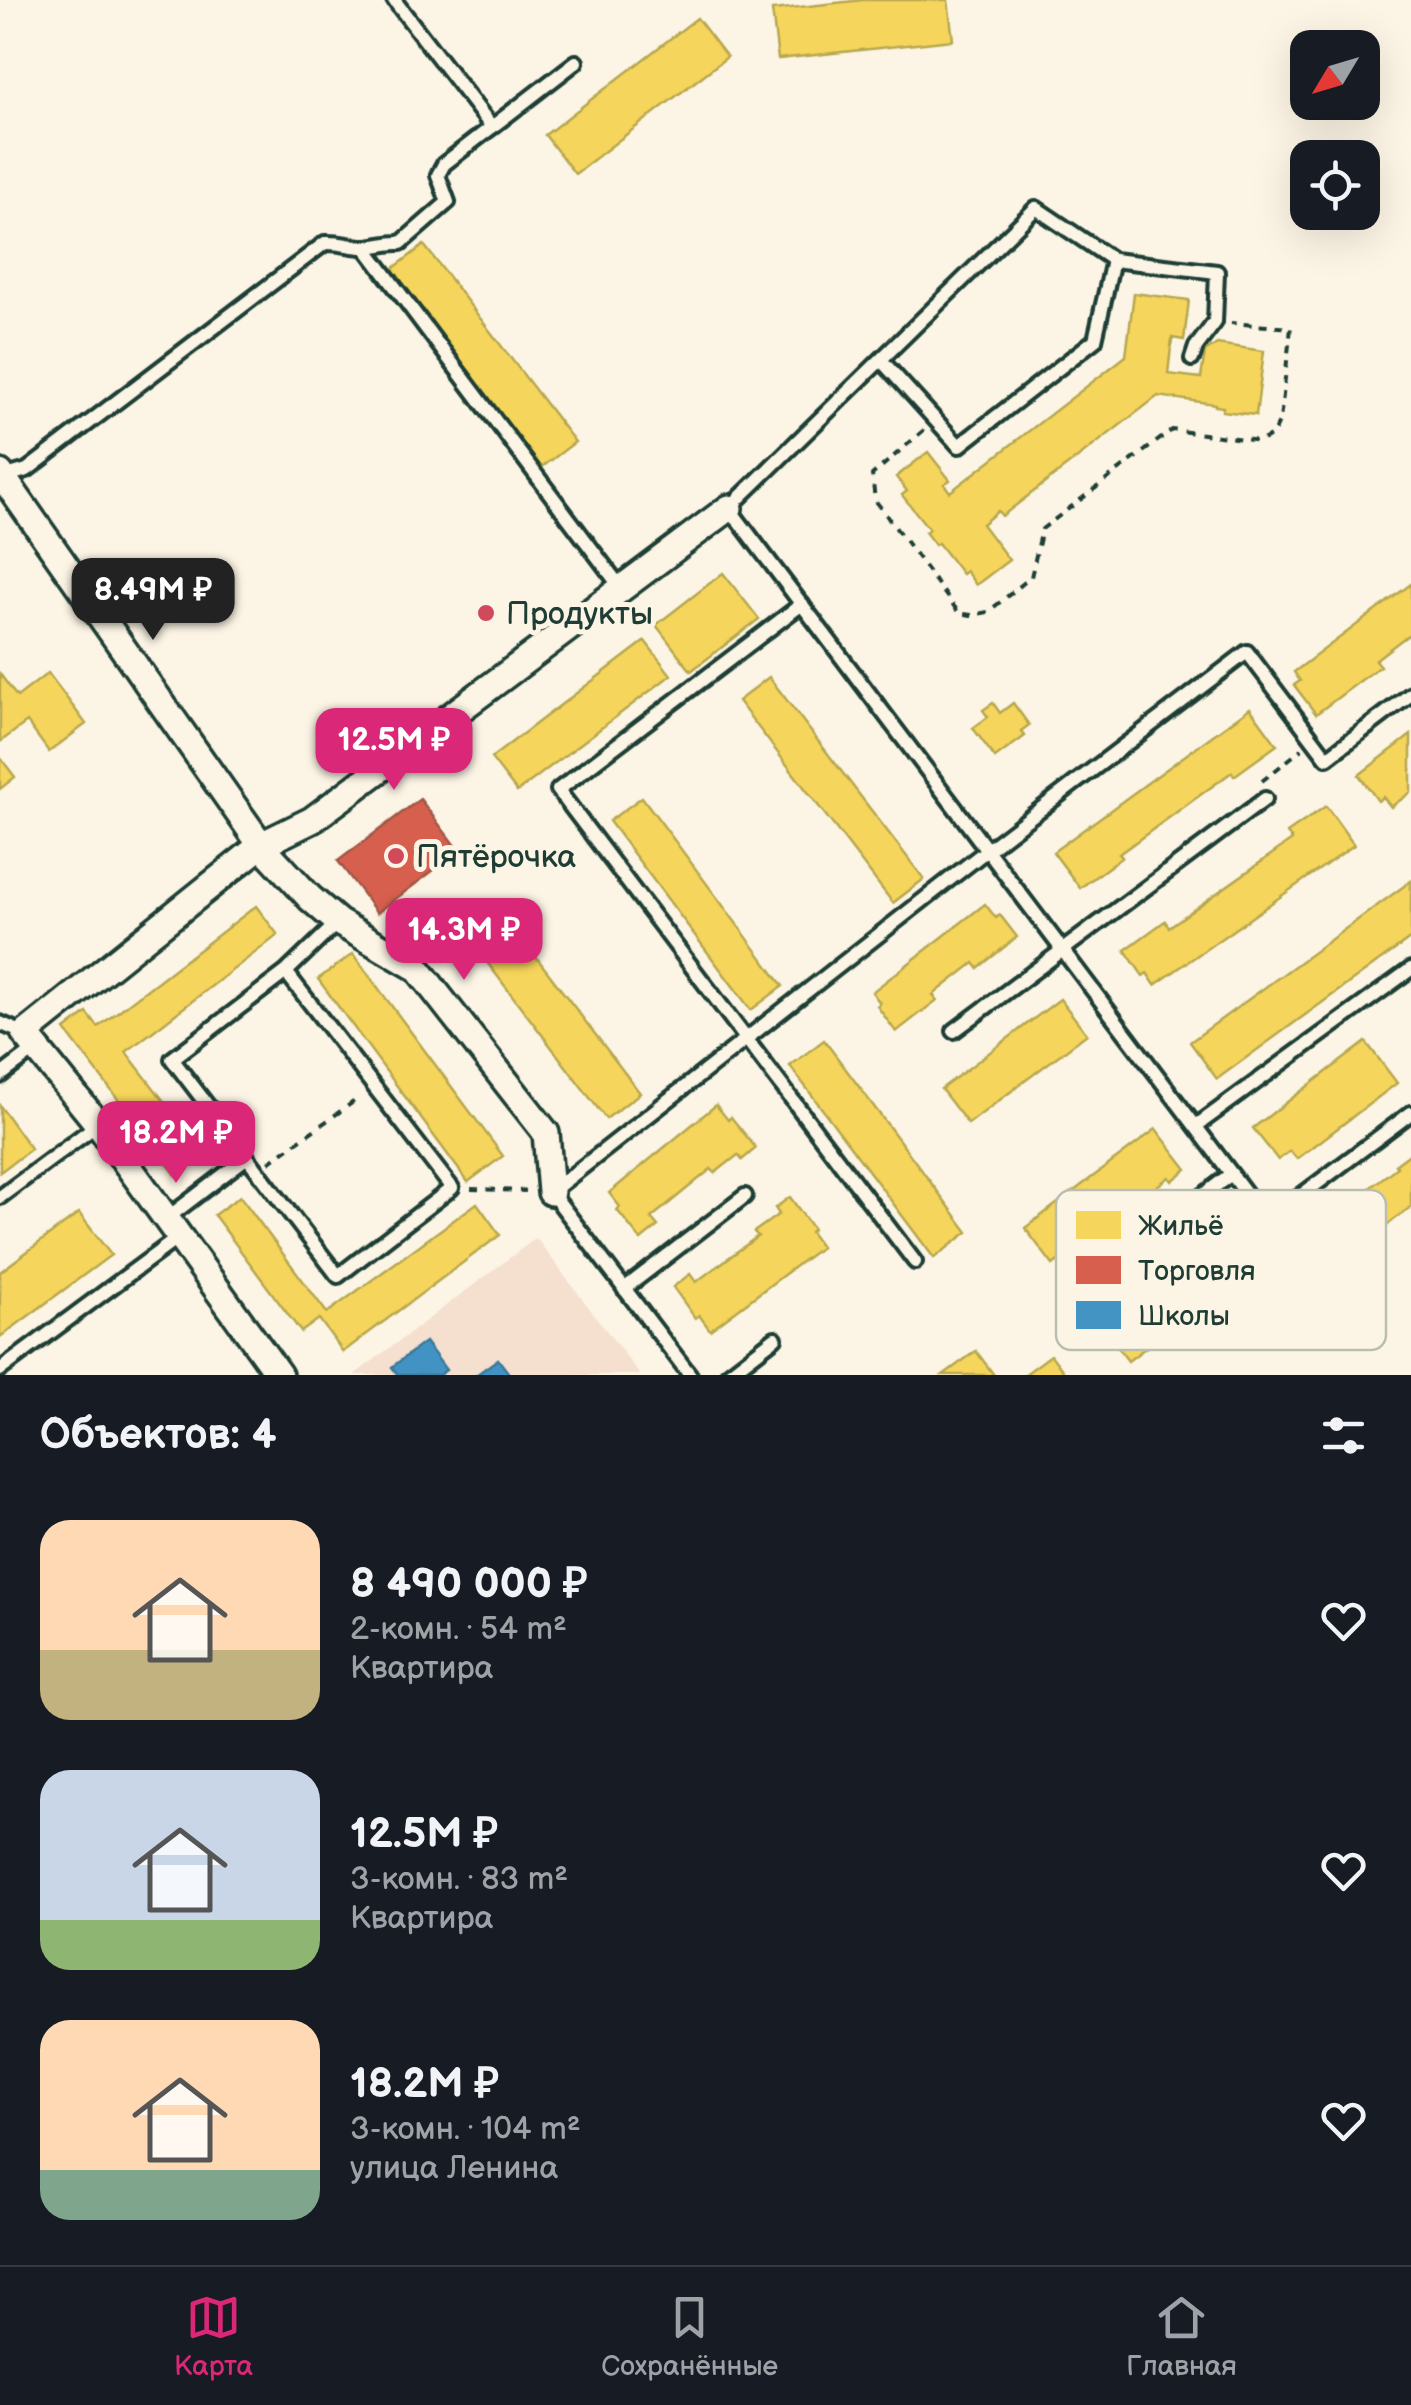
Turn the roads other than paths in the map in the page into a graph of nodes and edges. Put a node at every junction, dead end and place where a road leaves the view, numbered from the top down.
1 (394, 0) edge
2 (576, 62) dead end
3 (492, 128) junction
4 (366, 247) junction
5 (1113, 260) junction
6 (1192, 360) dead end
7 (882, 361) junction
8 (1, 476) edge
9 (729, 508) junction
10 (622, 588) junction
11 (802, 604) junction
12 (1411, 694) edge
13 (1265, 798) road end
14 (261, 845) junction
15 (988, 850) junction
16 (338, 922) junction
17 (1062, 950) junction
18 (1411, 969) edge
19 (286, 972) junction
20 (0, 1023) edge
21 (954, 1031) dead end
22 (746, 1039) junction
23 (31, 1041) junction
24 (0, 1076) edge
25 (1411, 1113) edge
26 (98, 1124) junction
27 (1196, 1126) junction
28 (247, 1157) junction
29 (1231, 1174) junction
30 (1210, 1190) edge
31 (1243, 1190) edge
32 (1309, 1190) edge
33 (551, 1192) junction
34 (746, 1196) dead end
35 (0, 1197) edge
36 (173, 1228) junction
37 (915, 1262) dead end
38 (624, 1289) junction
39 (775, 1338) dead end
40 (0, 1370) edge
41 (279, 1375) edge
42 (690, 1375) edge
43 (727, 1375) edge

1 - 3 lane
2 - 3 lane
3 - 4 lane
4 - 8 lane
4 - 10 lane
5 - 6 lane
5 - 7 lane
5 - 7 lane
7 - 9 lane
8 - 14 street
9 - 10 street
9 - 11 lane
10 - 14 street
11 - 15 lane
11 - 22 lane
12 - 15 lane
13 - 17 lane
14 - 16 street
14 - 23 street
15 - 17 lane
15 - 22 lane
16 - 19 lane
16 - 33 street
17 - 21 lane
17 - 27 lane
18 - 27 lane
19 - 28 lane
19 - 28 lane
20 - 23 lane
22 - 33 lane
22 - 37 lane
23 - 24 lane
23 - 26 street
25 - 32 lane
26 - 35 lane
26 - 36 street
27 - 29 lane
28 - 36 lane
29 - 30 lane
29 - 31 lane
33 - 38 lane
34 - 38 lane
36 - 40 lane
36 - 41 street
38 - 42 lane
39 - 43 lane

